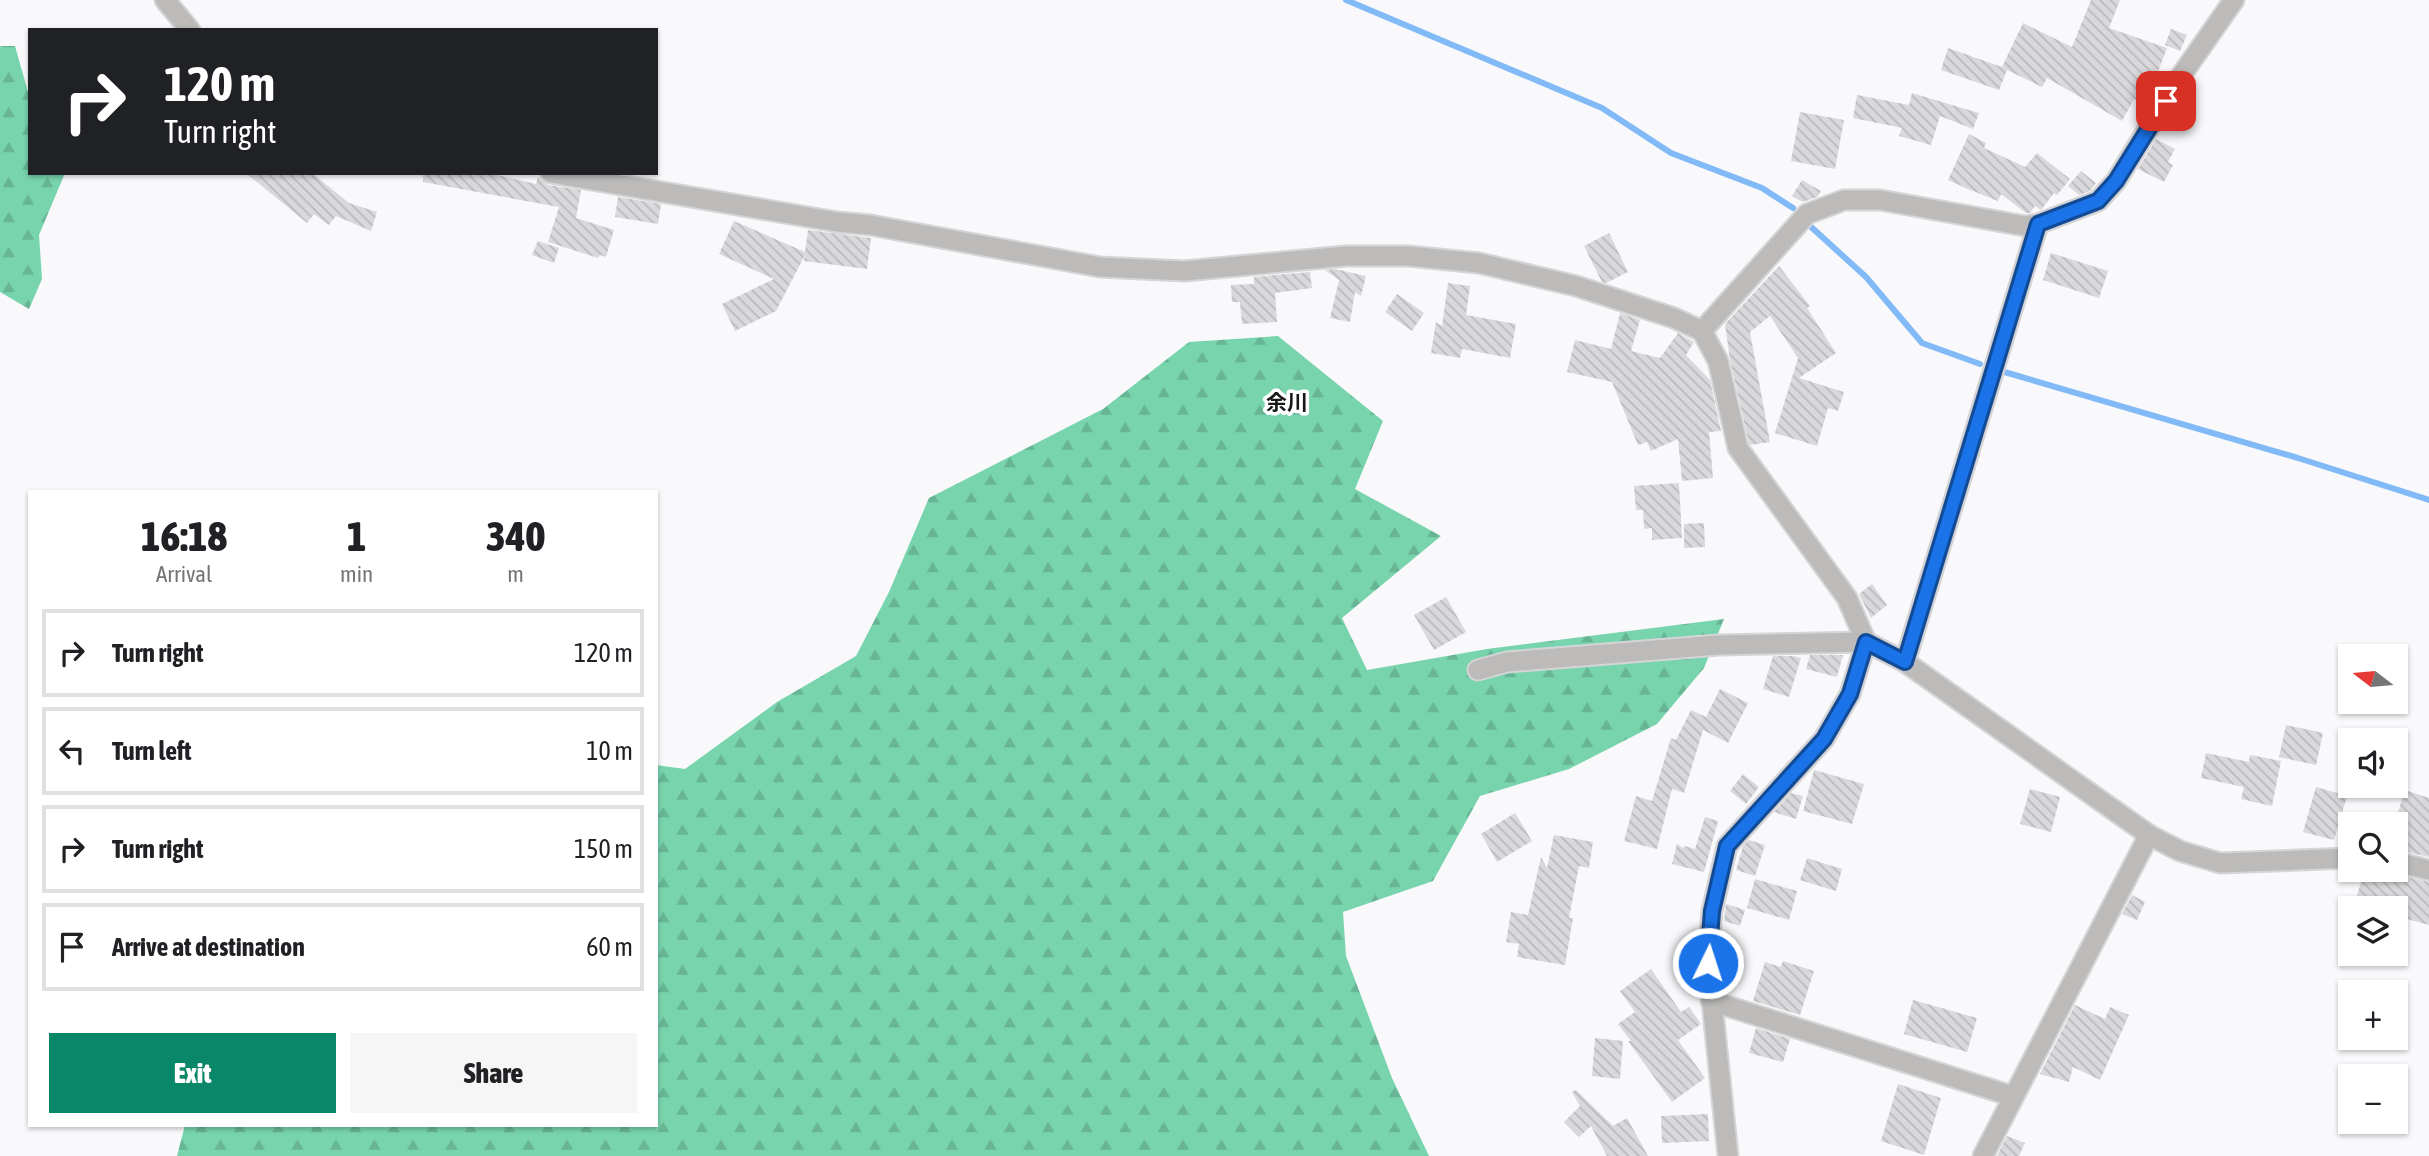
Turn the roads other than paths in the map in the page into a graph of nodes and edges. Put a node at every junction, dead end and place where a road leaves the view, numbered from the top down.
1 (165, 0) edge
2 (2234, 0) edge
3 (188, 28) edge
4 (563, 175) edge
5 (2038, 224) junction
6 (1702, 331) junction
7 (1866, 642) junction
8 (1905, 662) junction
9 (1478, 670) dead end
10 (2149, 835) junction
11 (2338, 858) edge
12 (2408, 865) edge
13 (2429, 870) edge
14 (1712, 1001) junction
15 (2012, 1096) junction
16 (1728, 1156) edge
17 (1983, 1156) edge

1 - 3 street
2 - 5 street
4 - 6 street
5 - 6 street
5 - 8 street
6 - 7 street
7 - 8 street
7 - 9 street
7 - 14 street
8 - 10 street
10 - 11 street
10 - 15 street
12 - 13 street
14 - 15 street
14 - 16 street
15 - 17 street

